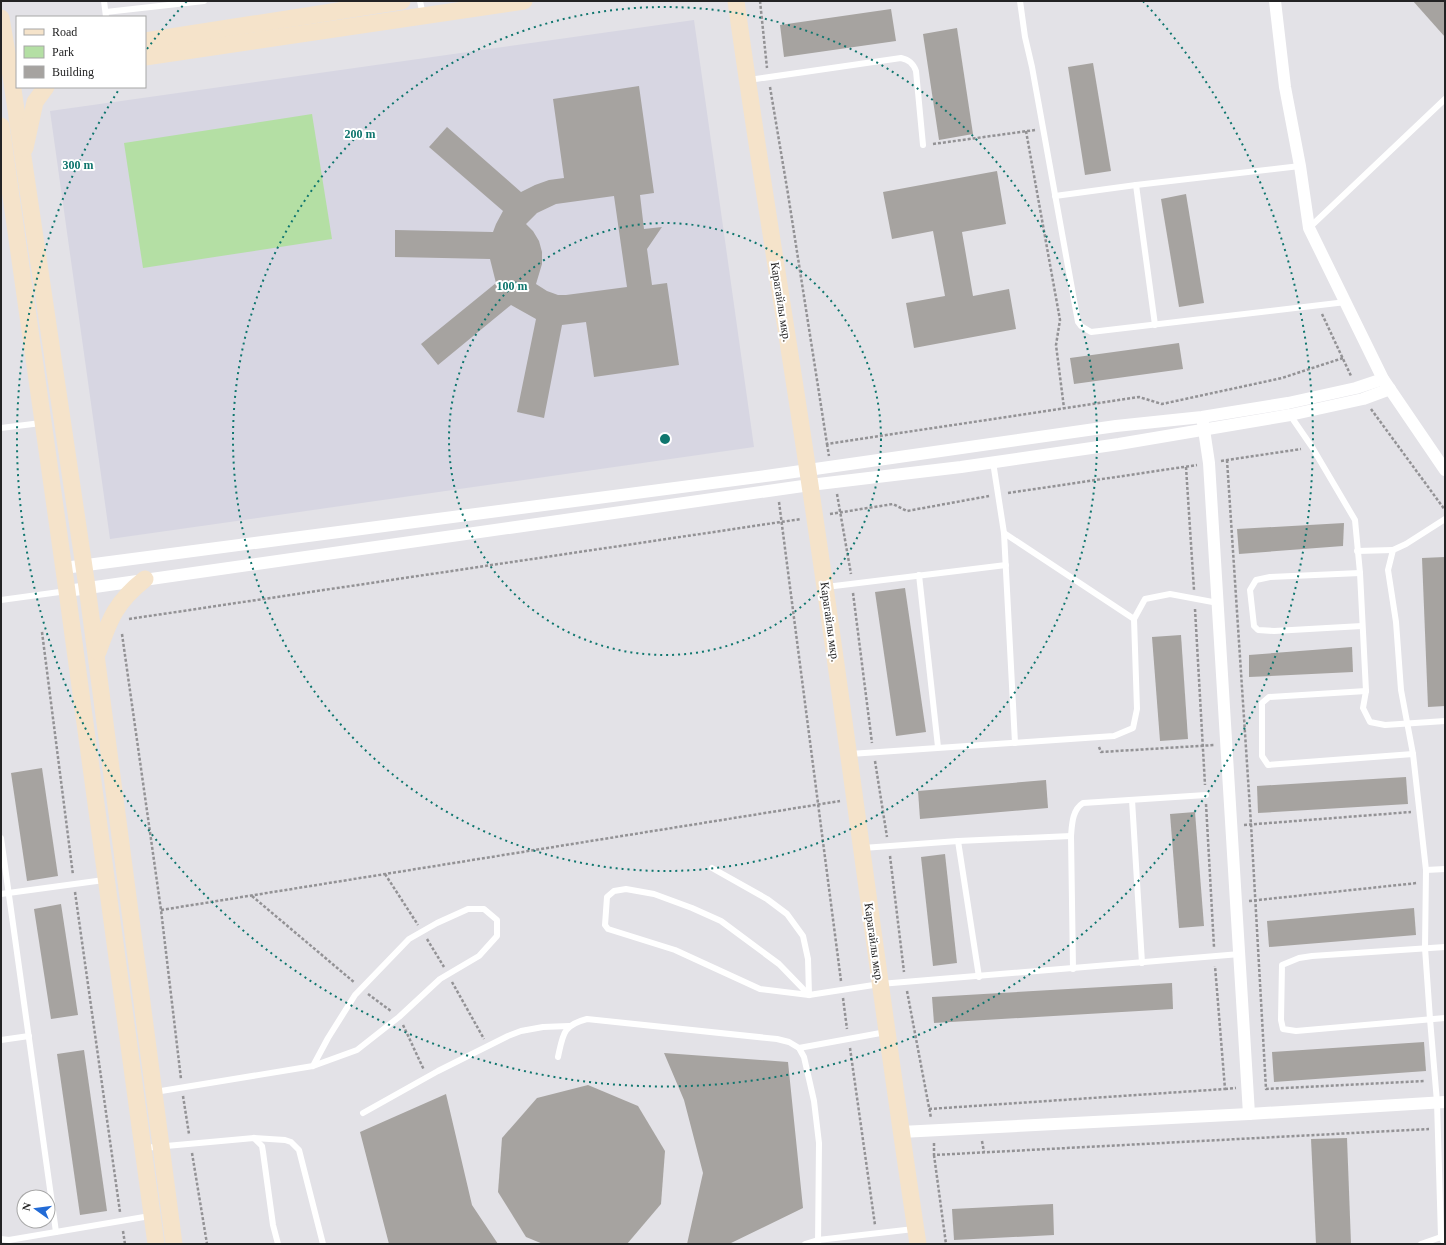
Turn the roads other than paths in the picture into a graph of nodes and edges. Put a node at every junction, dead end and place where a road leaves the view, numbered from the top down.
1 (104, 1) edge
2 (204, 1) edge
3 (402, 1) edge
4 (524, 1) edge
5 (736, 1) edge
6 (1020, 1) edge
7 (1275, 1) edge
8 (422, 8) edge
9 (1, 12) edge
10 (106, 15) edge
11 (1, 18) edge
12 (16, 32) edge
13 (146, 41) edge
14 (146, 57) edge
15 (9, 69) edge
16 (747, 80) junction
17 (45, 88) edge
18 (1445, 99) edge
19 (1, 132) edge
20 (922, 145) road end
21 (23, 158) junction
22 (1300, 166) junction
23 (1136, 185) junction
24 (1055, 196) junction
25 (1309, 228) junction
26 (1346, 302) junction
27 (1155, 325) junction
28 (1387, 384) junction
29 (1290, 415) junction
30 (1202, 417) junction
31 (42, 423) junction
32 (1, 428) edge
33 (1205, 430) junction
34 (993, 462) junction
35 (1445, 470) edge
36 (809, 477) junction
37 (1445, 519) edge
38 (1004, 533) junction
39 (1393, 550) junction
40 (1357, 551) junction
41 (84, 565) junction
42 (1006, 565) junction
43 (64, 568) junction
44 (1360, 573) junction
45 (919, 575) junction
46 (146, 579) junction
47 (87, 587) junction
48 (825, 587) junction
49 (67, 591) junction
50 (1, 600) edge
51 (1218, 603) junction
52 (1134, 619) junction
53 (1362, 626) junction
54 (96, 656) junction
55 (1366, 691) junction
56 (1445, 721) edge
57 (1408, 724) junction
58 (1015, 743) junction
59 (938, 747) junction
60 (848, 754) junction
61 (1413, 754) junction
62 (1206, 795) road end
63 (1132, 800) junction
64 (1071, 836) junction
65 (1, 838) edge
66 (958, 841) junction
67 (861, 848) junction
68 (712, 868) dead end
69 (1445, 869) edge
70 (1426, 870) junction
71 (106, 880) junction
72 (9, 892) junction
73 (1, 894) edge
74 (1445, 947) edge
75 (1425, 948) junction
76 (1240, 954) junction
77 (1142, 964) junction
78 (1073, 969) junction
79 (979, 977) junction
80 (880, 984) junction
81 (809, 995) junction
82 (1445, 1018) edge
83 (1430, 1019) junction
84 (569, 1026) junction
85 (887, 1032) junction
86 (29, 1036) junction
87 (1, 1040) edge
88 (799, 1048) junction
89 (558, 1057) dead end
90 (313, 1066) junction
91 (145, 1093) junction
92 (1441, 1102) edge
93 (363, 1113) dead end
94 (1249, 1114) junction
95 (901, 1132) junction
96 (254, 1138) junction
97 (161, 1146) junction
98 (144, 1148) junction
99 (152, 1216) junction
100 (56, 1232) junction
101 (917, 1236) edge
102 (1441, 1237) junction
103 (1, 1239) edge
104 (818, 1242) edge
105 (156, 1244) edge
106 (174, 1244) edge
107 (278, 1244) edge
108 (323, 1244) edge
109 (804, 1244) edge
110 (1421, 1244) edge
111 (1445, 1244) edge

1 - 10 lane
2 - 10 lane
3 - 13 street
4 - 8 street
5 - 16 street, Карагайлы мкр.
6 - 24 lane
7 - 22 street
8 - 14 street
9 - 12 street
11 - 15 street
15 - 21 street
16 - 20 lane
16 - 36 street, Карагайлы мкр.
17 - 21 street
18 - 25 lane
19 - 31 street
21 - 41 street
22 - 23 lane
22 - 25 street
23 - 24 lane
23 - 27 lane
24 - 27 lane
25 - 26 street
26 - 27 lane
26 - 28 street
28 - 29 street
28 - 30 street
28 - 35 street
29 - 33 street
29 - 40 lane
30 - 33 street
30 - 36 street
31 - 32 lane
31 - 43 street
33 - 34 street
33 - 51 street
34 - 36 street
34 - 38 lane
36 - 41 street
36 - 46 street
36 - 48 street, Карагайлы мкр.
37 - 39 lane
38 - 42 lane
38 - 52 lane
39 - 40 lane
39 - 57 lane
40 - 44 lane
41 - 43 street
41 - 47 street
42 - 45 lane
42 - 58 lane
43 - 49 street
44 - 53 lane
44 - 53 lane
45 - 48 lane
45 - 59 lane
46 - 47 street
46 - 54 street
47 - 49 street
47 - 54 street
48 - 60 street, Карагайлы мкр.
49 - 50 lane
49 - 71 street
51 - 52 lane
51 - 76 street
52 - 58 lane
53 - 55 lane
54 - 91 street
55 - 57 lane
55 - 61 lane
56 - 57 lane
57 - 61 lane
58 - 59 lane
59 - 60 lane
60 - 67 street, Карагайлы мкр.
61 - 70 lane
62 - 63 lane
63 - 64 lane
63 - 77 lane
64 - 66 lane
64 - 78 lane
65 - 72 lane
66 - 67 lane
66 - 79 lane
67 - 80 street, Карагайлы мкр.
68 - 81 lane
69 - 70 lane
70 - 75 lane
71 - 72 lane
71 - 91 street
72 - 73 lane
72 - 86 lane
74 - 75 lane
75 - 83 lane
75 - 83 lane
76 - 77 lane
76 - 94 street
77 - 78 lane
78 - 79 lane
79 - 80 lane
80 - 81 lane
80 - 85 street, Карагайлы мкр.
81 - 81 lane
82 - 83 lane
83 - 92 lane
84 - 88 lane
84 - 89 lane
84 - 93 lane
85 - 88 lane
85 - 95 street, Карагайлы мкр.
86 - 87 lane
86 - 100 lane
88 - 104 lane
90 - 90 lane
90 - 91 lane
91 - 97 street
91 - 98 street
92 - 94 street
92 - 102 lane
94 - 95 street
95 - 101 street, Карагайлы мкр.
96 - 97 lane
96 - 107 lane
96 - 108 lane
97 - 98 lane
97 - 106 street
98 - 99 street
99 - 100 lane
99 - 105 street
100 - 103 lane
101 - 104 lane
102 - 110 lane
102 - 111 lane
104 - 109 lane

